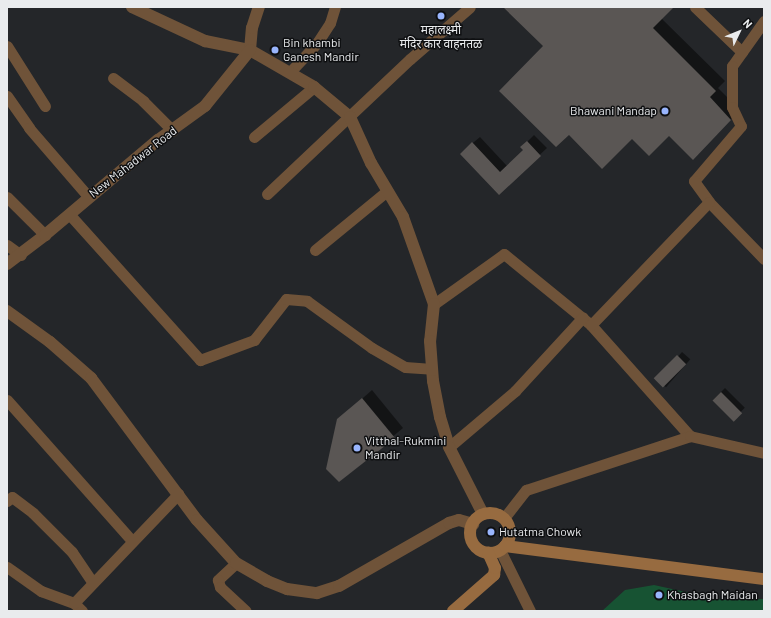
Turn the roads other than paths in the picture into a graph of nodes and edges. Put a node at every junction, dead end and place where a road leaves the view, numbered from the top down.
1 (132, 7) edge
2 (259, 7) edge
3 (335, 7) edge
4 (470, 7) edge
5 (695, 7) edge
6 (148, 10) edge
7 (764, 21) edge
8 (7, 46) edge
9 (250, 50) junction
10 (742, 52) junction
11 (290, 72) junction
12 (113, 78) dead end
13 (314, 87) junction
14 (7, 96) edge
15 (45, 106) dead end
16 (350, 117) junction
17 (173, 131) junction
18 (254, 137) dead end
19 (387, 191) junction
20 (267, 194) dead end
21 (88, 196) junction
22 (7, 197) edge
23 (709, 202) junction
24 (70, 214) junction
25 (45, 235) junction
26 (7, 245) edge
27 (315, 250) dead end
28 (21, 255) junction
29 (764, 259) edge
30 (7, 264) edge
31 (434, 304) junction
32 (7, 311) edge
33 (587, 321) junction
34 (432, 369) junction
35 (7, 400) edge
36 (690, 436) junction
37 (449, 447) junction
38 (764, 452) edge
39 (178, 494) junction
40 (7, 501) edge
41 (483, 514) junction
42 (504, 518) junction
43 (473, 524) junction
44 (132, 541) junction
45 (503, 548) junction
46 (488, 552) junction
47 (236, 563) junction
48 (7, 567) edge
49 (764, 580) edge
50 (93, 583) junction
51 (74, 602) junction
52 (82, 611) edge
53 (246, 611) edge
54 (453, 611) edge
55 (530, 611) edge

1 - 6 street
2 - 9 street
3 - 11 street
4 - 16 street
5 - 10 street
6 - 9 street
7 - 10 street
8 - 15 street
9 - 11 street
9 - 17 street, New Mahadwar Road
10 - 23 street
11 - 13 street
12 - 17 street
13 - 16 street
13 - 18 street
14 - 21 street
16 - 19 street
16 - 20 street
17 - 21 street, New Mahadwar Road
19 - 27 street
19 - 31 street
21 - 24 street, New Mahadwar Road
22 - 25 street
23 - 29 street
23 - 33 street
24 - 25 street, New Mahadwar Road
24 - 34 street
25 - 28 street, New Mahadwar Road
26 - 28 street
28 - 30 street, New Mahadwar Road
31 - 33 street
31 - 34 street
32 - 39 street
33 - 36 street
33 - 37 street
34 - 37 street
35 - 44 street
36 - 38 street
36 - 42 street
37 - 41 street
39 - 44 street
39 - 47 street
40 - 50 street
41 - 42 main road
41 - 43 main road
42 - 45 main road
43 - 46 main road
43 - 47 street
44 - 50 street
45 - 46 main road
45 - 49 main road
45 - 55 street
46 - 54 main road
47 - 53 street
48 - 51 street
50 - 51 street
51 - 52 street

